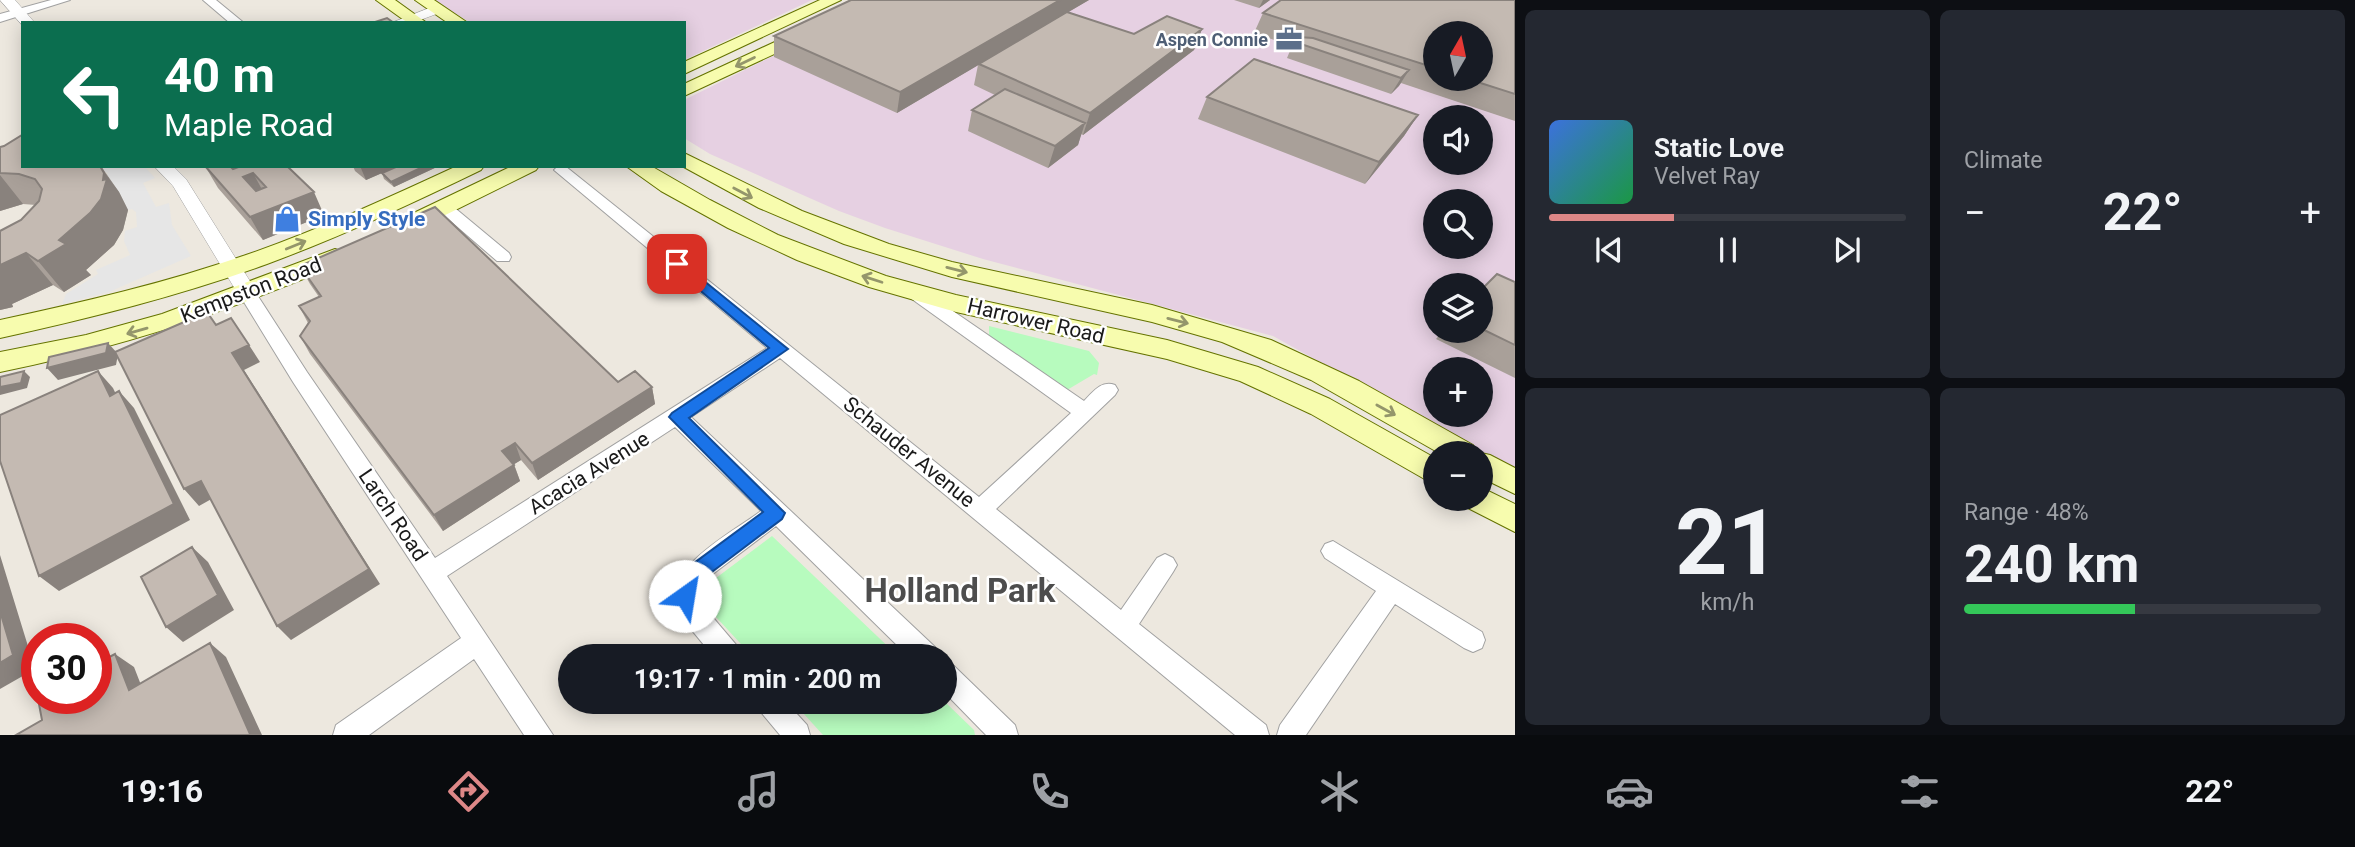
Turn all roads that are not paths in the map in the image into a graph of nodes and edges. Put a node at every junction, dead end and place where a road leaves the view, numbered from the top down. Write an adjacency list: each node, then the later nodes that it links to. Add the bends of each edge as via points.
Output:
1 (7, 0): 8 (street)
2 (64, 0): 8 (street)
3 (209, 0): 9 (street)
4 (384, 0): 10 (main road)
5 (833, 0): 13 (main road)
6 (430, 4): 10 (street); 11 (main road)
7 (0, 18): 8 (street)
8 (24, 18)
9 (235, 21)
10 (410, 21)
11 (457, 21)
12 (817, 27): 14 (main road, one-way to 14)
13 (686, 68)
14 (686, 90)
15 (686, 160): 36 (main road, Harrower Road, one-way to 36, via 772,208 848,239 1201,327 1256,345)
16 (165, 168): 27 (street, via 180,184)
17 (469, 168): 27 (main road, Kempston Road, one-way to 17)
18 (525, 168): 23 (main road)
19 (623, 168): 22 (main road, via 646,183)
20 (639, 168): 22 (main road, Harrower Road)
21 (562, 170): 31 (street, Schauder Avenue)
22 (669, 187): 28 (main road, Harrower Road, one-way to 22, via 783,246)
23 (444, 207): 24 (main road); 26 (street)
24 (383, 236)
25 (360, 246): 29 (main road, Kempston Road)
26 (503, 257)
27 (232, 268): 29 (street); 30 (main road, Kempston Road)
28 (915, 293): 34 (street); 37 (main road, Harrower Road, via 1250,374 1326,410)
29 (248, 294): 32 (main road, Kempston Road, one-way to 32, via 110,339); 46 (street, Larch Road)
30 (0, 329)
31 (780, 349): 35 (street, Acacia Avenue); 41 (street, Schauder Avenue)
32 (0, 362)
33 (1108, 390): 34 (street)
34 (1085, 412): 41 (street)
35 (678, 417): 42 (street); 46 (street, Acacia Avenue)
36 (1441, 441)
37 (1423, 466)
38 (1493, 470): 39 (main road)
39 (1515, 482)
40 (1493, 507): 43 (main road)
41 (980, 510): 48 (street, Schauder Avenue)
42 (776, 513): 51 (street, via 693,575 687,586 686,604); 52 (street)
43 (1515, 519)
44 (1333, 551): 47 (street)
45 (1165, 565): 48 (street)
46 (431, 573): 50 (street, Larch Road)
47 (1391, 589): 49 (street); 60 (street)
48 (1123, 626): 59 (street, Schauder Avenue)
49 (1473, 640)
50 (477, 642): 55 (street); 56 (street, Larch Road)
51 (719, 644)
52 (913, 644)
53 (957, 687): 58 (street)
54 (779, 714): 57 (street)
55 (346, 735)
56 (540, 735)
57 (797, 735)
58 (1005, 735)
59 (1256, 735)
60 (1290, 735)

